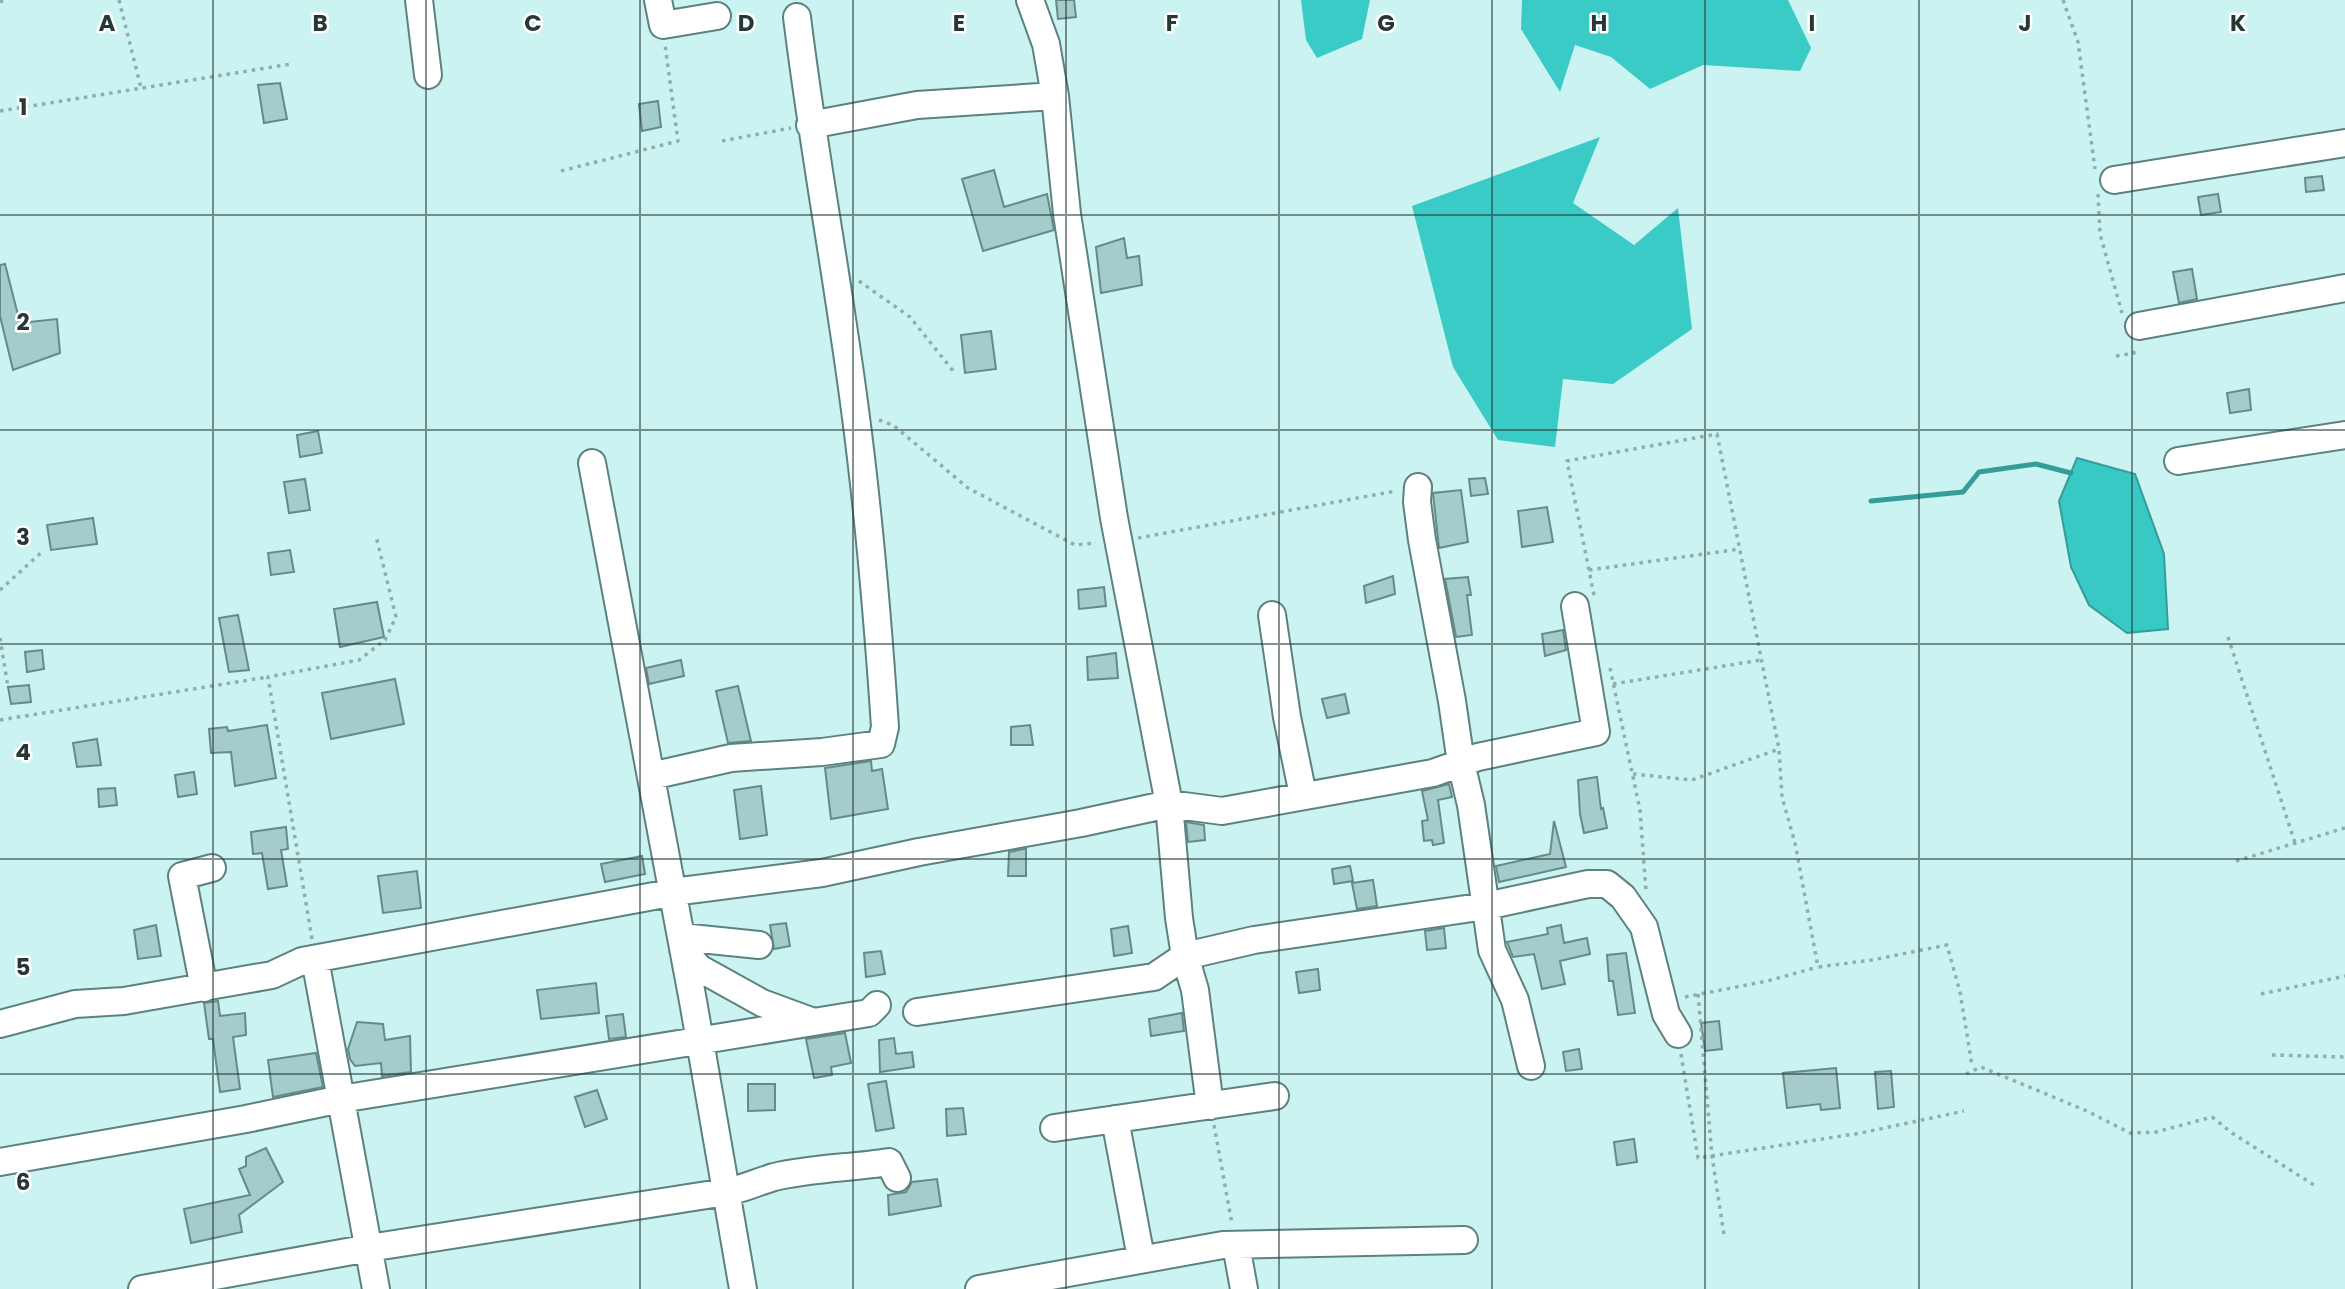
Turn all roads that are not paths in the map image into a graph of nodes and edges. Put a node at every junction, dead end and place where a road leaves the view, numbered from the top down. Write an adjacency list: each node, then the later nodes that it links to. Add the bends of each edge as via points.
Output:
1 (419, 0): 6 (street)
2 (1030, 0): 7 (street, via 1046,44)
3 (661, 13): 4 (street)
4 (717, 16)
5 (797, 17): 8 (street)
6 (428, 75)
7 (1055, 96): 8 (street, via 917,106); 22 (street, via 1067,214 1114,518)
8 (810, 125): 20 (street, via 855,411 876,606 885,727 881,744 731,758)
9 (2345, 143): 10 (street)
10 (2115, 180)
11 (2345, 288): 12 (street)
12 (2139, 326)
13 (2345, 435): 14 (street)
14 (2178, 461)
15 (592, 463): 20 (street)
16 (1418, 487): 19 (street, via 1422,540)
17 (1585, 601): 19 (street, via 1596,732)
18 (1272, 615): 21 (street)
19 (1461, 763): 21 (street, via 1433,773); 25 (street)
20 (651, 776): 24 (street)
21 (1303, 796): 22 (street, via 1222,811)
22 (1169, 804): 24 (street, via 822,873); 28 (street)
23 (212, 868): 30 (street, via 182,876)
24 (673, 894): 26 (street); 29 (street)
25 (1486, 906): 28 (street, via 1254,940); 35 (street, via 1607,884 1623,897 1644,927 1666,1014); 37 (street, via 1492,950 1515,1000)
26 (682, 943): 27 (street); 33 (street, via 699,968 762,1003); 36 (street)
27 (759, 945)
28 (1185, 956): 32 (street, via 1154,977); 40 (street, via 1195,990)
29 (315, 959): 30 (street, via 272,975); 39 (street)
30 (204, 988): 34 (street, via 75,1004)
31 (877, 1005): 33 (street, via 869,1013)
32 (917, 1012)
33 (811, 1021): 36 (street)
34 (0, 1024)
35 (1678, 1034)
36 (700, 1042): 39 (street); 45 (street)
37 (1531, 1066)
38 (1275, 1097): 40 (street)
39 (341, 1099): 43 (street); 48 (street)
40 (1210, 1105): 41 (street)
41 (1115, 1119): 42 (street); 49 (street)
42 (1054, 1128)
43 (0, 1162)
44 (897, 1178): 45 (street, via 889,1162 805,1171)
45 (726, 1192): 48 (street); 53 (street)
46 (1464, 1240): 47 (street)
47 (1236, 1245): 49 (street); 55 (street)
48 (369, 1248): 50 (street); 52 (street)
49 (1141, 1258): 54 (street)
50 (176, 1286): 51 (street)
51 (142, 1289)
52 (376, 1289)
53 (743, 1289)
54 (979, 1289)
55 (1244, 1289)

